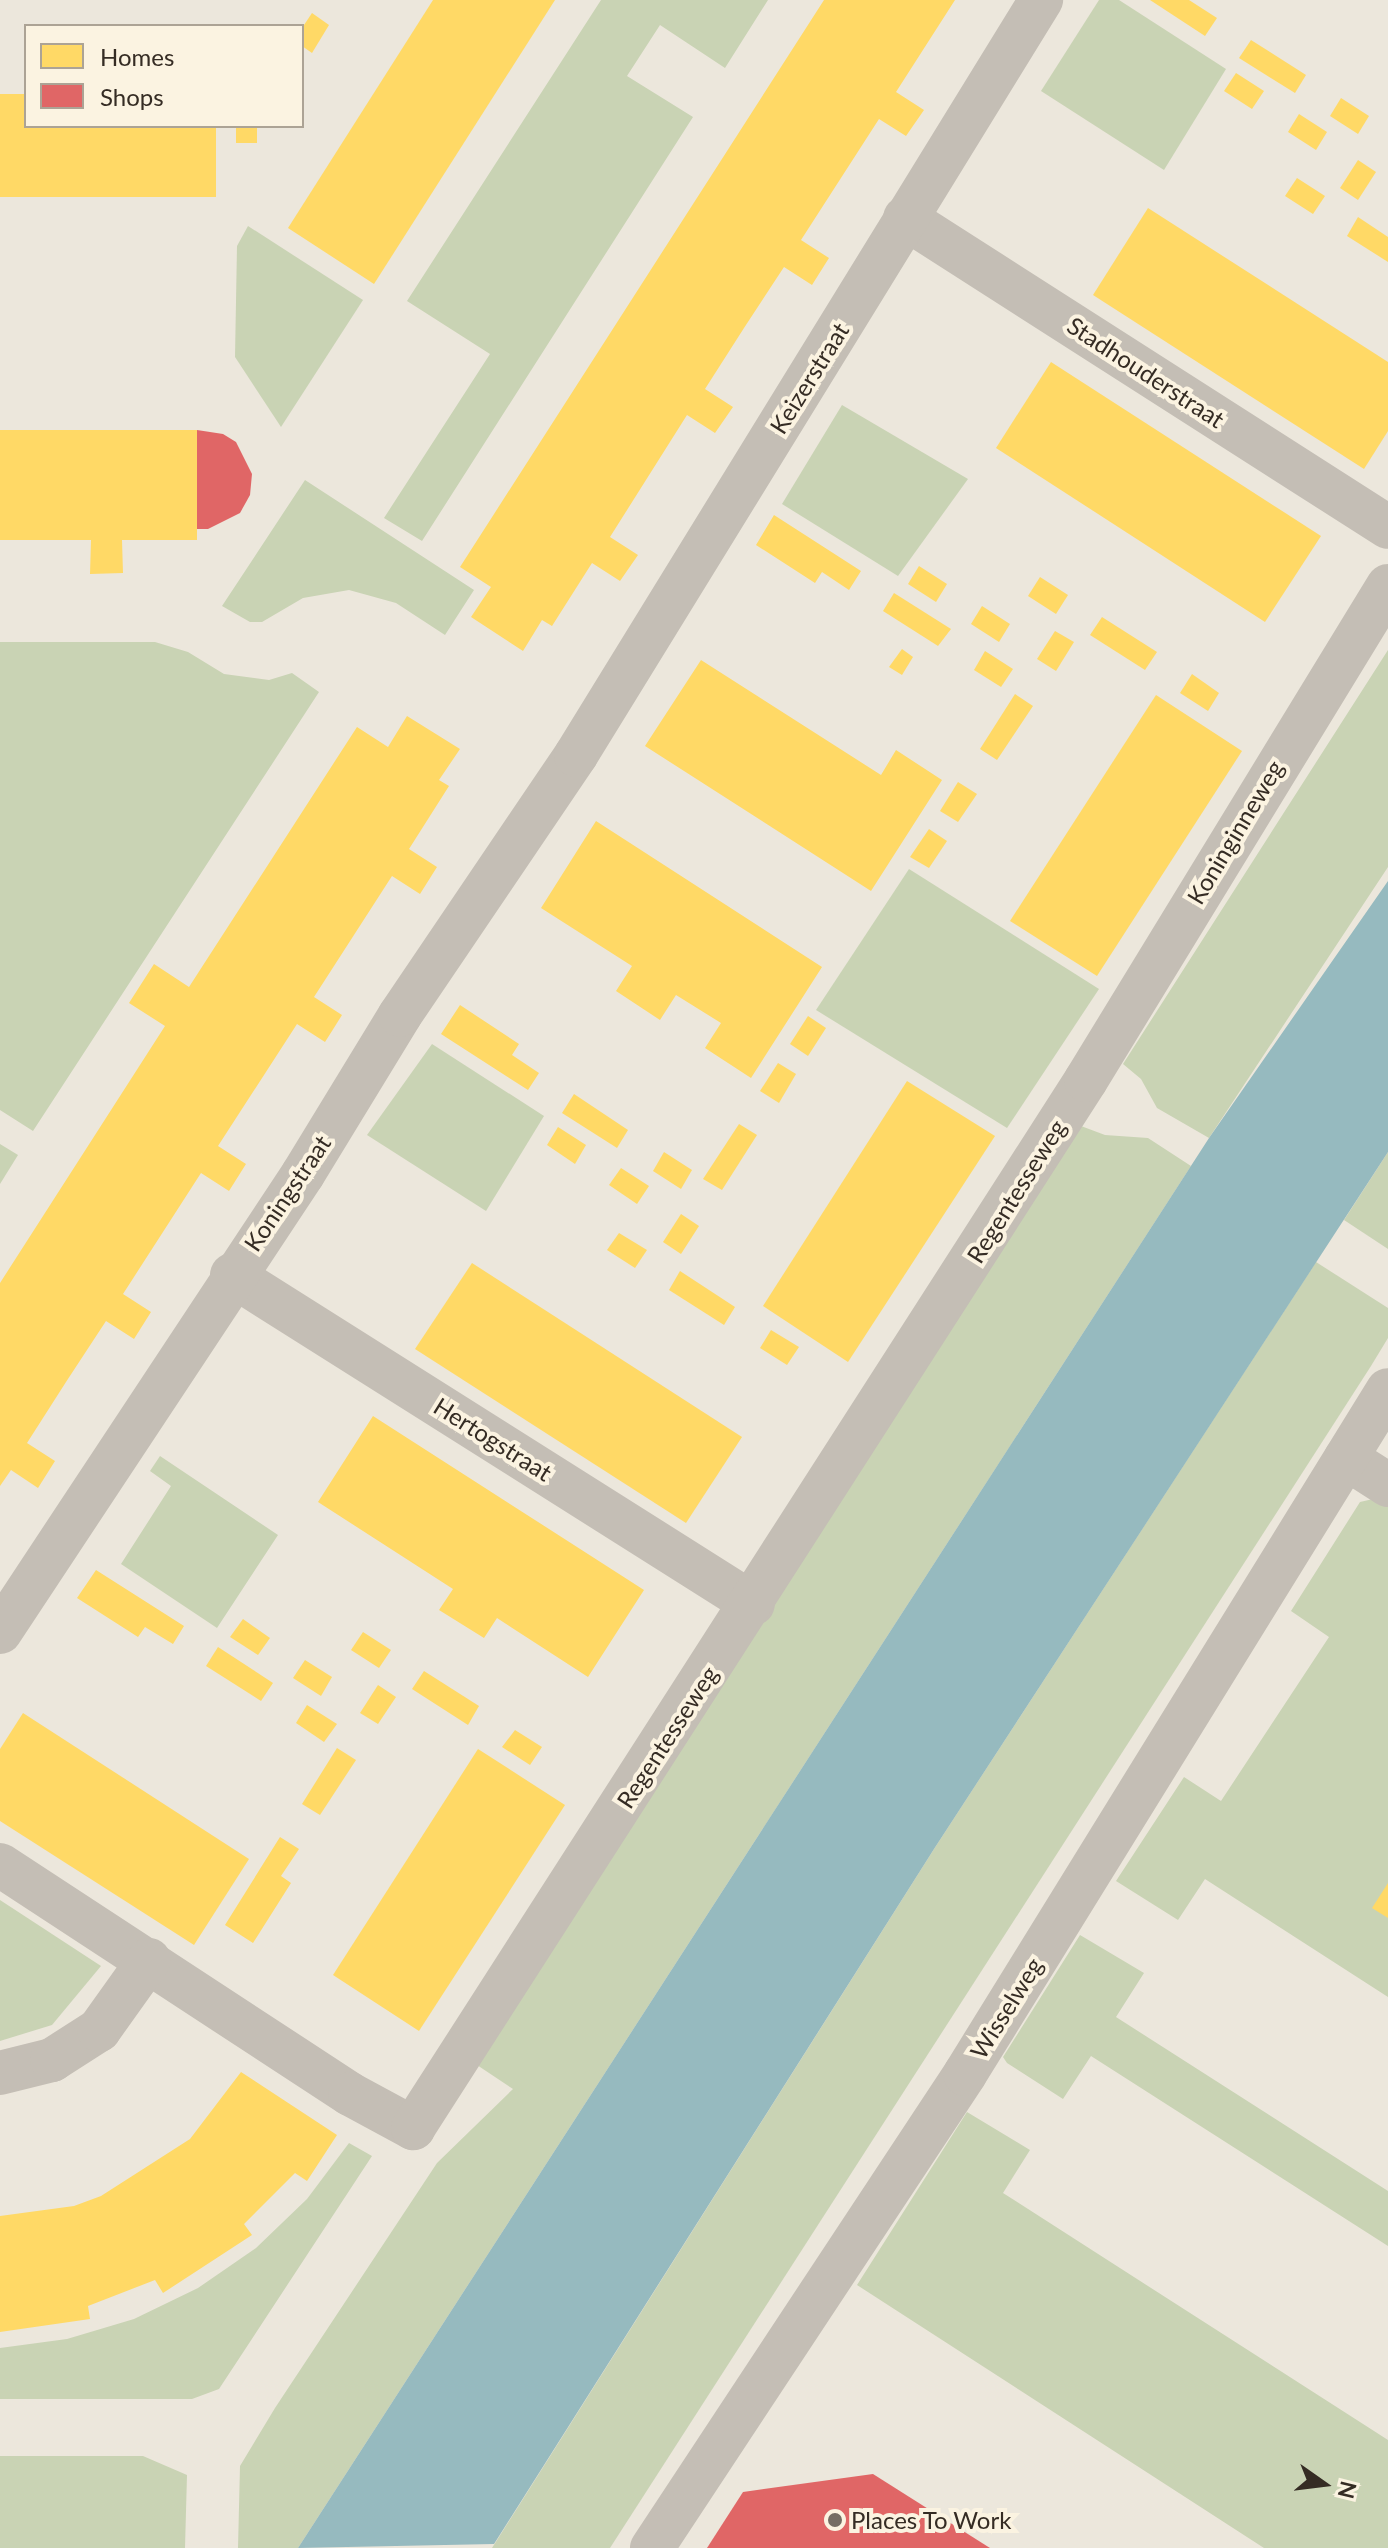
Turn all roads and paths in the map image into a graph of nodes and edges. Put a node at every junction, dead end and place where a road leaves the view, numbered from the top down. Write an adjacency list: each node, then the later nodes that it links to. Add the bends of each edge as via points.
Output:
1 (1041, 0): 2 (street, Keizerstraat)
2 (905, 218): 3 (street, Stadhouderstraat); 5 (street, Keizerstraat)
3 (1388, 527)
4 (1388, 586): 6 (street, Koninginneweg)
5 (576, 755): 7 (street, Koningstraat)
6 (1086, 1080): 11 (street, Regentesseweg)
7 (232, 1275): 11 (street, Hertogstraat); 12 (street, Koningstraat)
8 (1388, 1390): 9 (street, Wisselweg)
9 (1346, 1458): 10 (street); 16 (street, Wisselweg, via 965,2074)
10 (1388, 1485)
11 (753, 1604): 14 (street, Regentesseweg, via 413,2128 350,2094)
12 (0, 1632)
13 (0, 1865): 14 (street, Regentesseweg)
14 (149, 1960): 15 (street, via 99,2030 52,2060)
15 (0, 2073)
16 (652, 2548)

